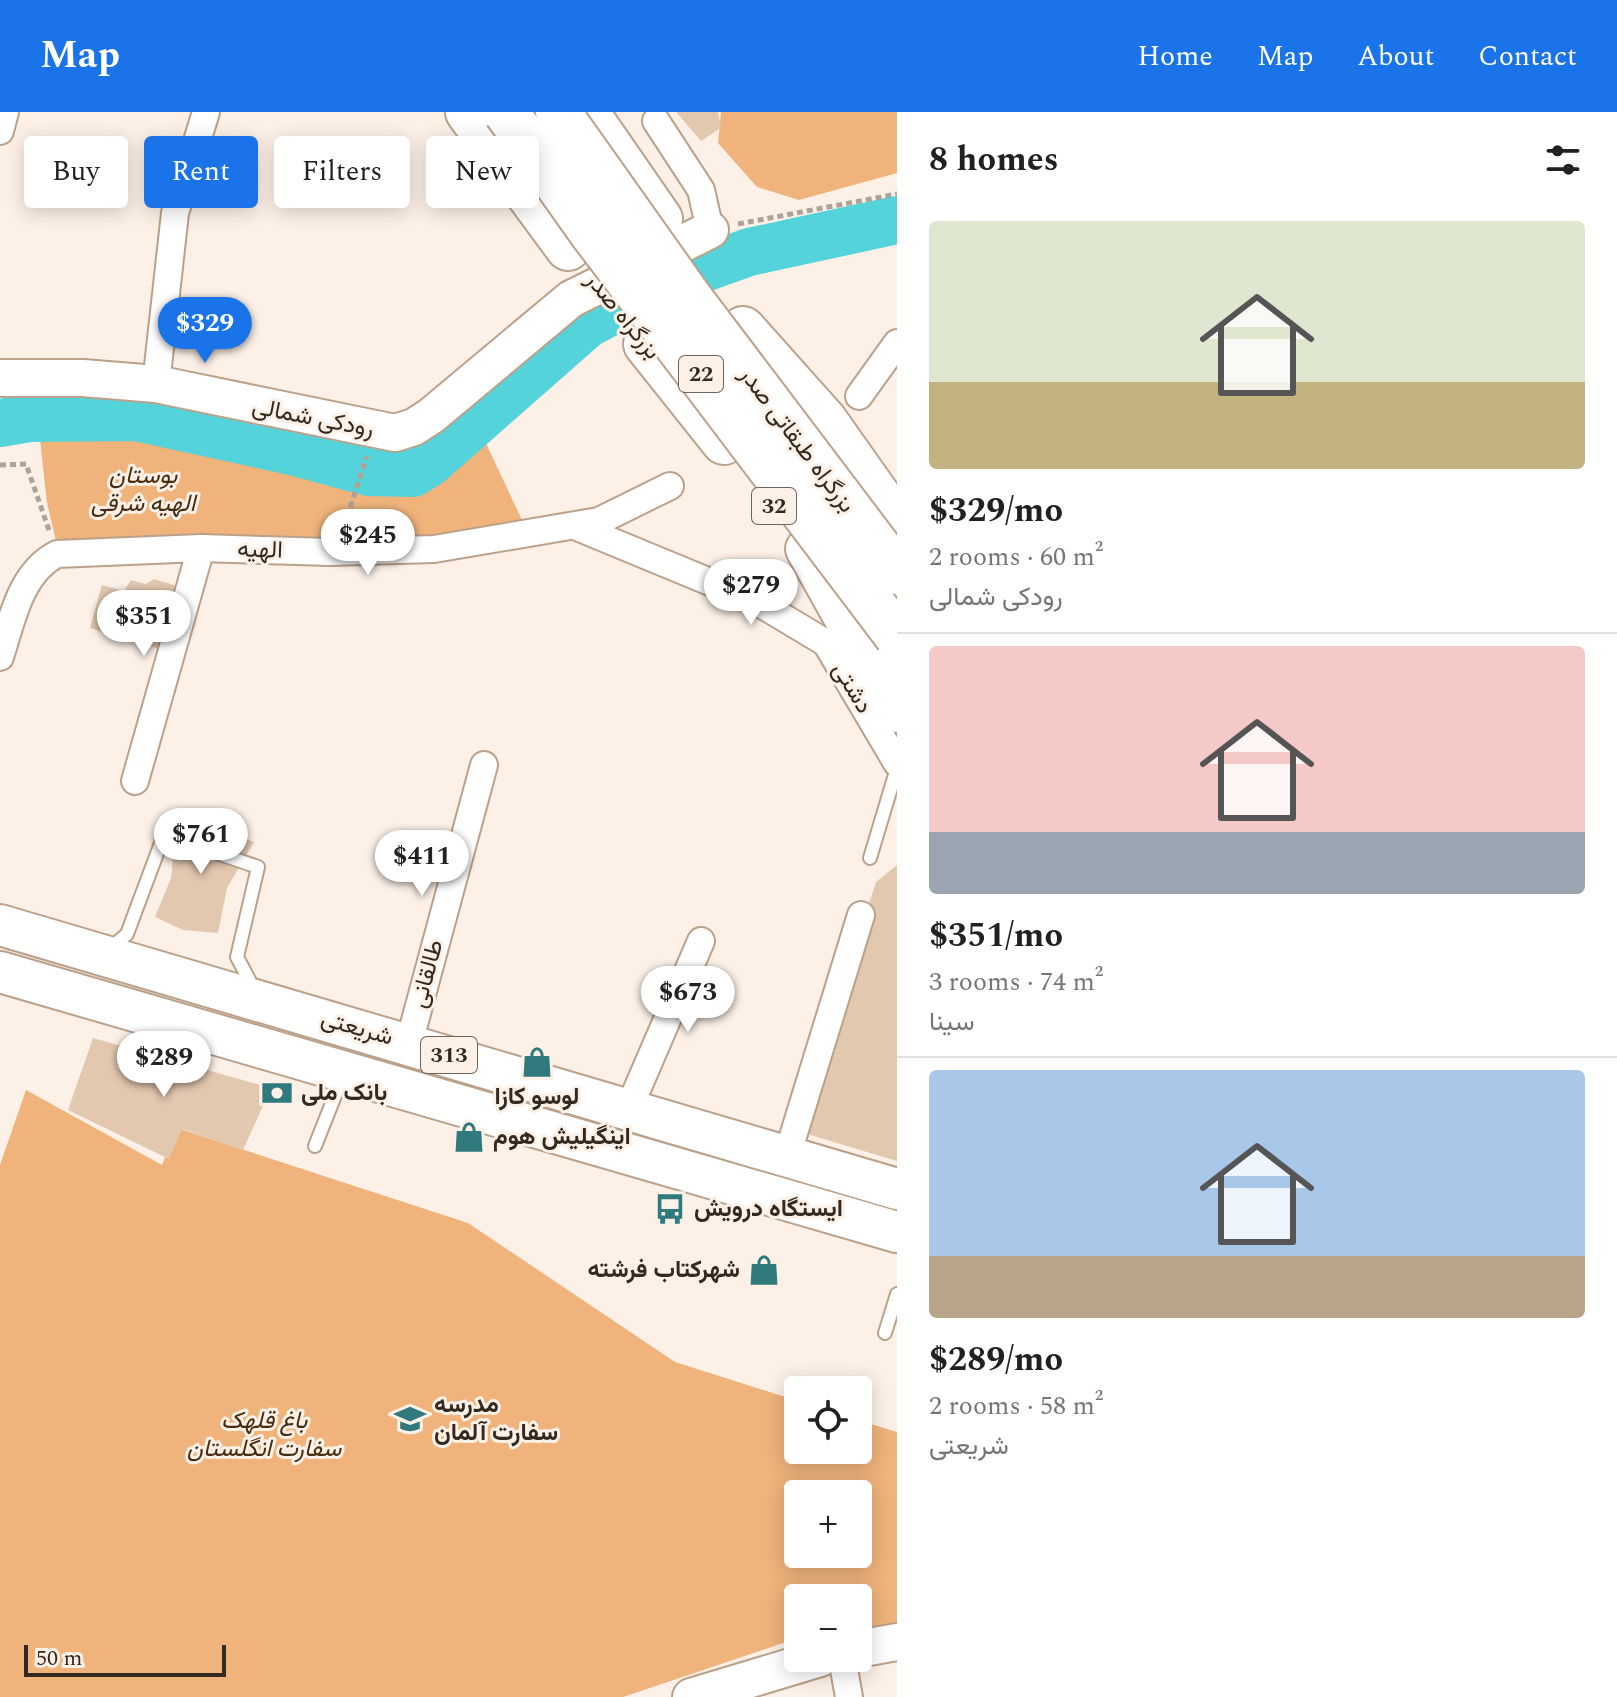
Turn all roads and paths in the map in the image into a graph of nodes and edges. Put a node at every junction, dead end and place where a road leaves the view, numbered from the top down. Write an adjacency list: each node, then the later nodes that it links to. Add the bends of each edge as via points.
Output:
1 (5, 112): 8 (street)
2 (206, 112): 13 (street, via 175,213)
3 (468, 112): 23 (highway, بزرگراه صدر / 32, via 568,248)
4 (506, 112): 26 (highway, بزرگراه طبقاتی صدر / 22, bridge)
5 (558, 112): 25 (highway, بزرگراه طبقاتی صدر / 22, bridge, via 689,297)
6 (586, 112): 18 (highway, via 743,329 825,421)
7 (656, 121): 10 (street, via 701,190)
8 (0, 131)
9 (897, 194): 10 (path)
10 (710, 230): 13 (street, رودکی شمالی, via 571,299 431,416 395,433)
11 (897, 343): 14 (street)
12 (0, 378): 13 (street, رودکی شمالی)
13 (156, 384)
14 (859, 396)
15 (367, 455): 21 (path)
16 (0, 465): 24 (path, via 26,464)
17 (670, 486): 20 (street, الهیه)
18 (884, 501): 19 (highway)
19 (897, 523)
20 (577, 527): 22 (street, الهیه, via 405,552); 31 (street, دشتی, via 756,601 826,643)
21 (343, 531)
22 (201, 548): 24 (street, الهیه); 32 (street)
23 (806, 549): 28 (highway, بزرگراه صدر / 32); 29 (main road)
24 (57, 554): 27 (street, via 30,575)
25 (897, 572)
26 (897, 636)
27 (0, 657)
28 (897, 672)
29 (897, 712)
30 (484, 765): 40 (street, طالقانی)
31 (897, 766): 33 (lane)
32 (135, 781)
33 (870, 858)
34 (861, 915): 44 (street)
35 (0, 925): 37 (main road, شریعتی / 313)
36 (701, 941): 42 (street)
37 (104, 955): 39 (main road, شریعتی / 313); 39 (lane, via 127,934 164,835 258,867 237,957)
38 (0, 972): 41 (main road, شریعتی / 313)
39 (260, 1001): 40 (main road, شریعتی / 313)
40 (409, 1043): 42 (main road, شریعتی / 313)
41 (344, 1071): 43 (lane); 46 (main road, شریعتی / 313)
42 (629, 1108): 44 (main road, شریعتی / 313)
43 (315, 1146)
44 (787, 1156): 45 (main road, شریعتی / 313)
45 (891, 1186)
46 (897, 1232)
47 (897, 1294): 48 (lane)
48 (885, 1333)
49 (897, 1642): 50 (street)
50 (872, 1646)
51 (784, 1669): 53 (street)
52 (845, 1672): 54 (street)
53 (691, 1697)
54 (849, 1697)

